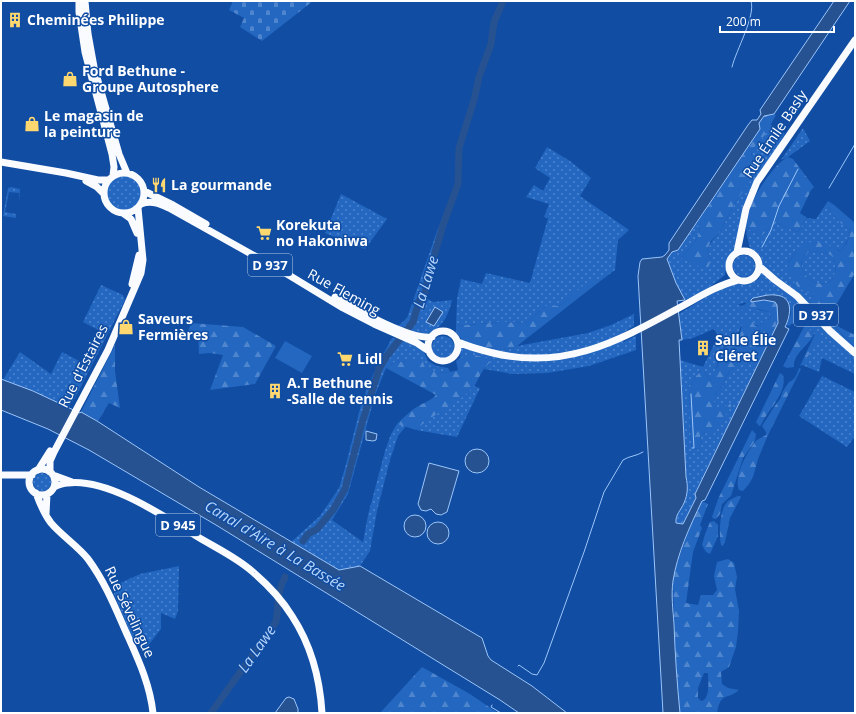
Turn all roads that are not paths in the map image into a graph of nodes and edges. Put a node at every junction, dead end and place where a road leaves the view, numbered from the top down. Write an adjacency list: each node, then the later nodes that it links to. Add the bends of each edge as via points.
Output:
1 (79, 1): 7 (main road, via 85,52 112,154 114,167)
2 (86, 1): 6 (main road, via 93,63 119,154)
3 (855, 40): 12 (main road, Rue Émile Basly, via 749,199)
4 (1, 162): 7 (main road, via 98,180)
5 (1, 166): 9 (main road, via 80,180 91,183)
6 (127, 173): 7 (main road); 8 (main road, via 139,180)
7 (111, 178): 9 (main road)
8 (144, 191): 10 (main road); 21 (main road, Rue Fleming / D 937, via 173,204 218,232)
9 (103, 193): 11 (main road, via 110,208)
10 (140, 206): 11 (main road); 21 (main road, Rue Fleming / D 937, via 155,202 169,208 343,308 374,324); 29 (main road, Rue d'Estaires, via 143,260 141,273 108,350)
11 (124, 214): 29 (main road, via 132,219 136,227 139,258 128,296)
12 (742, 228): 13 (main road); 14 (main road, Rue Émile Basly)
13 (748, 251): 14 (main road); 15 (main road, via 758,258)
14 (737, 252): 16 (main road, via 731,258)
15 (759, 266): 17 (main road); 19 (main road, D 937)
16 (729, 270): 18 (main road); 20 (main road)
17 (755, 276): 18 (main road, via 748,280); 19 (main road, D 937)
18 (738, 280): 20 (main road)
19 (775, 280): 27 (main road, D 937, via 797,296)
20 (717, 287): 26 (main road, via 622,338 590,350 548,358 514,357)
21 (398, 332): 22 (main road, Rue Fleming / D 937)
22 (408, 335): 23 (main road, Rue Fleming / D 937); 25 (main road, Rue Fleming / D 937)
23 (432, 337): 24 (main road, via 437,332 446,331); 25 (main road, via 428,344)
24 (458, 342): 26 (main road); 28 (main road)
25 (429, 351): 28 (main road, via 435,359 441,361 449,360)
26 (486, 351): 28 (main road)
27 (855, 353)
28 (456, 354)
29 (74, 410): 30 (main road)
30 (58, 440): 31 (main road); 32 (main road, via 50,461)
31 (38, 470): 32 (main road, via 44,469); 34 (main road)
32 (51, 473): 35 (main road, D 945); 37 (main road, via 55,481)
33 (5, 475): 34 (main road); 36 (main road)
34 (32, 475): 36 (main road)
35 (74, 483): 37 (main road, D 945); 42 (main road, D 945, via 118,492 253,572 283,603 305,639 313,660)
36 (30, 485): 38 (main road)
37 (54, 487): 39 (main road)
38 (36, 493): 39 (main road); 40 (main road, Rue Sévelingue)
39 (47, 494): 40 (main road)
40 (46, 516): 41 (main road, Rue Sévelingue, via 98,572 147,682)
41 (153, 713)
42 (322, 713)

